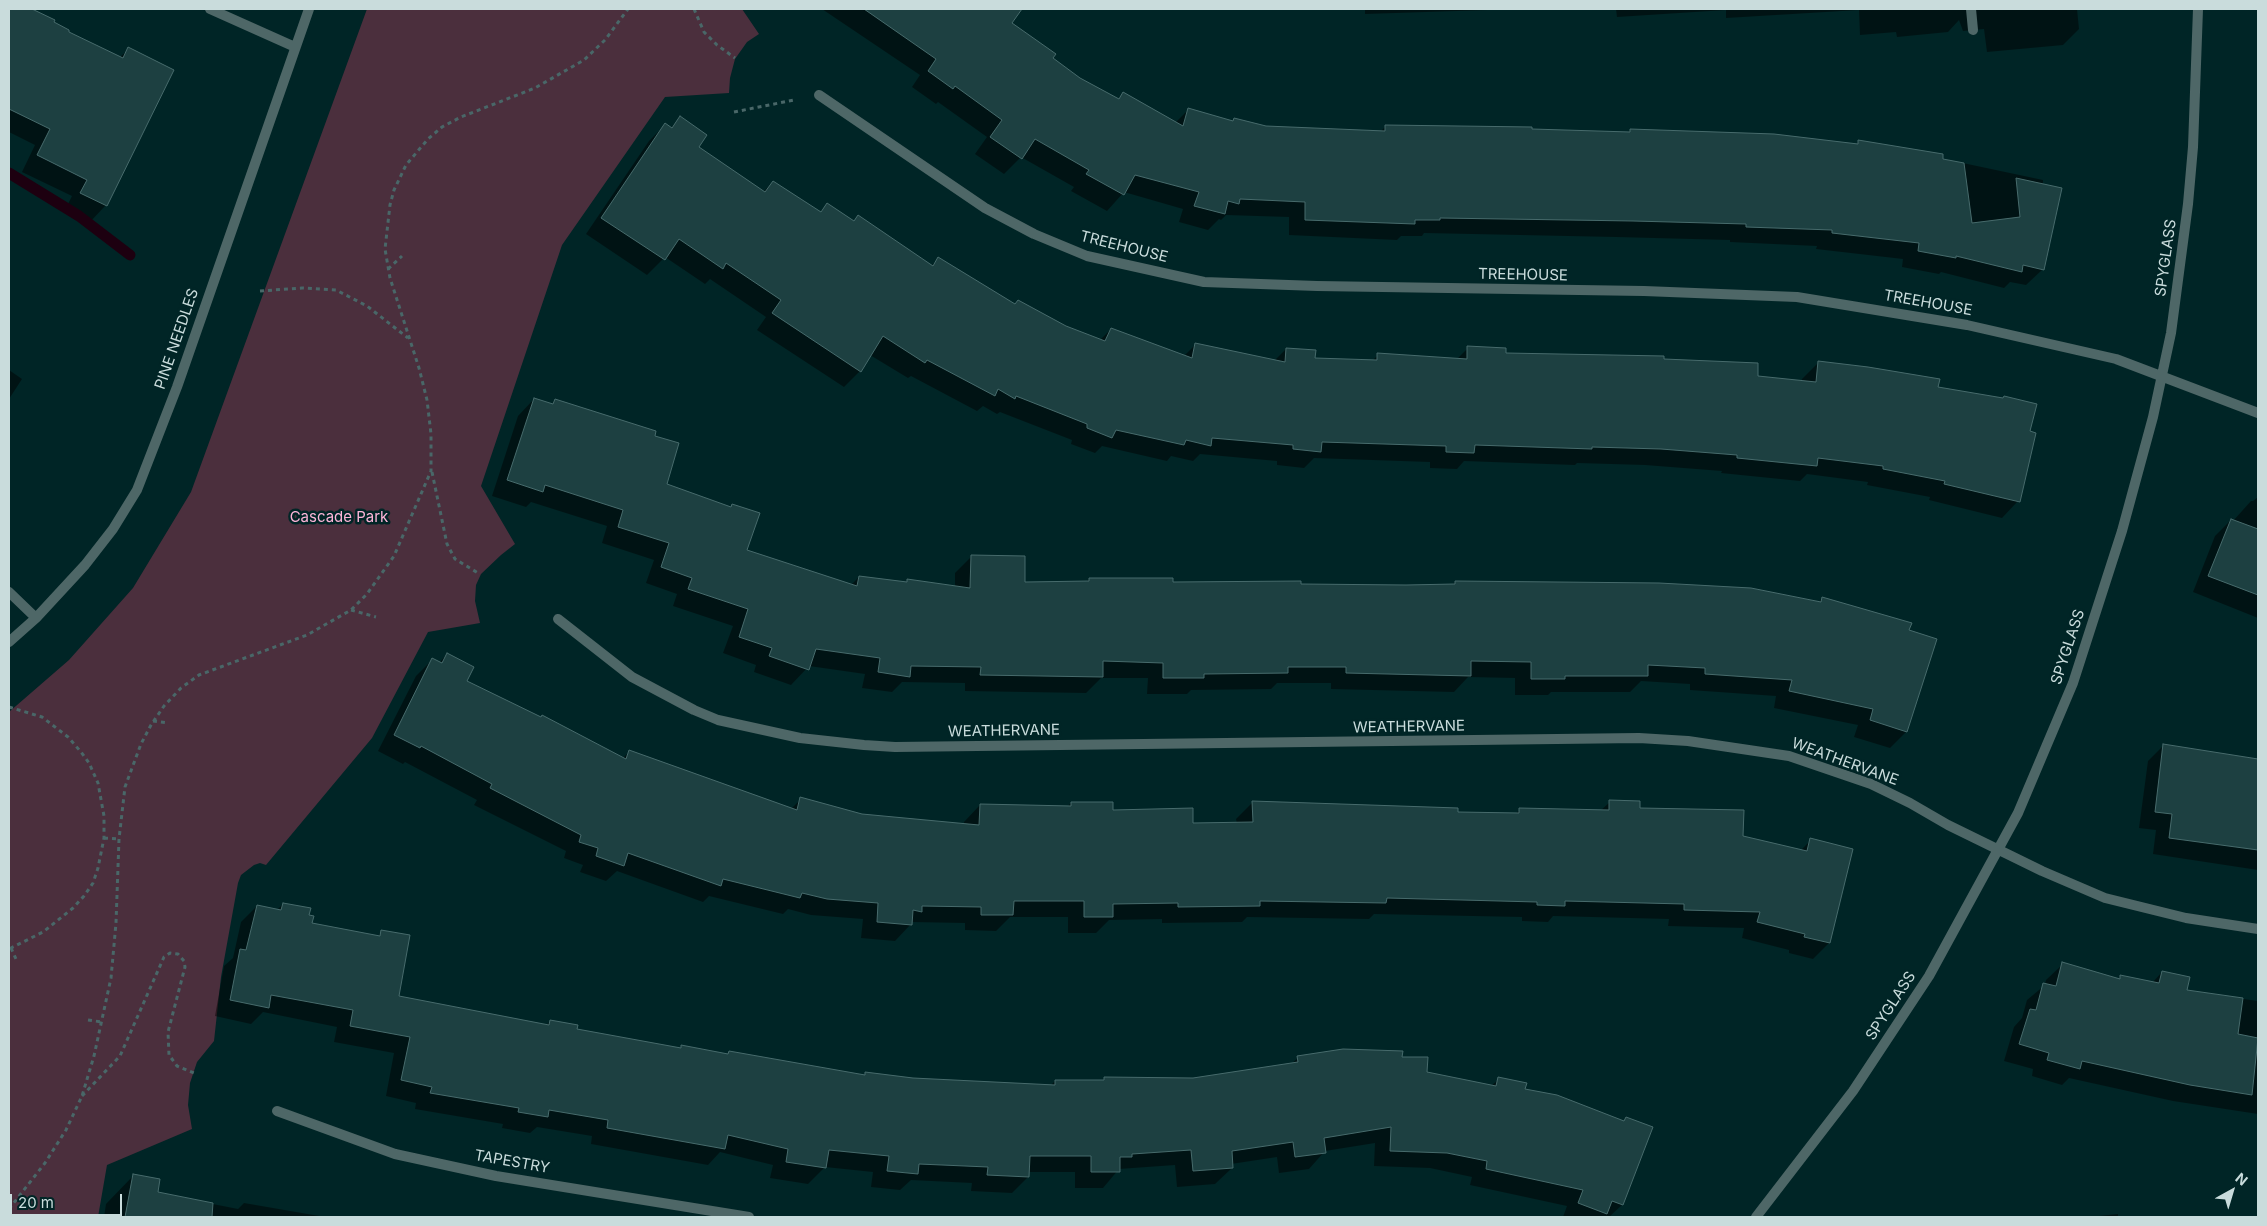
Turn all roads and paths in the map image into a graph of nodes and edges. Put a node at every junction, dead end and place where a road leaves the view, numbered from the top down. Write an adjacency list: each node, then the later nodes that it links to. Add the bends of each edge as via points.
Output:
1 (210, 9): 8 (street)
2 (309, 9): 8 (street, PINE NEEDLES)
3 (628, 9): 13 (path, via 605,40 584,60 535,88 461,117 428,139 406,166 394,190 385,238)
4 (694, 9): 9 (path, via 704,32)
5 (1971, 9): 7 (street)
6 (2198, 9): 16 (street, SPYGLASS, via 2194,138 2188,204)
7 (1973, 30)
8 (295, 47): 23 (street, PINE NEEDLES, via 177,387 137,490 85,565)
9 (735, 58)
10 (819, 95): 11 (path); 16 (street, TREEHOUSE, via 985,208 1034,234 1087,256 1204,282 1797,297 1967,324 2116,359)
11 (734, 112)
12 (402, 256): 13 (path)
13 (388, 270): 15 (path)
14 (260, 291): 15 (path, via 336,290 366,306)
15 (408, 339): 18 (path, via 427,400)
16 (2162, 375): 17 (street, TREEHOUSE); 31 (street, SPYGLASS, via 2122,531 2073,683 2022,804)
17 (2258, 413)
18 (432, 471): 19 (path, via 447,544 455,560); 21 (path, via 394,556 367,594)
19 (478, 573)
20 (9, 592): 23 (street)
21 (351, 610): 22 (path); 27 (path, via 307,635 200,675 181,688)
22 (376, 617)
23 (36, 618): 25 (street, PINE NEEDLES)
24 (558, 619): 31 (street, WEATHERVANE, via 632,677 694,710 718,720 800,738 895,748 1639,738 1688,741 1789,756 1871,784)
25 (9, 642)
26 (9, 707): 29 (path, via 42,717 81,752 98,783)
27 (154, 721): 28 (path); 30 (path, via 141,744 125,787)
28 (168, 723)
29 (104, 838): 30 (path); 33 (path, via 93,883 84,896 49,927)
30 (119, 840): 36 (path, via 111,978)
31 (1999, 849): 32 (street, WEATHERVANE, via 2077,887 2129,905); 42 (street, SPYGLASS, via 1904,1015 1832,1120)
32 (2258, 929)
33 (10, 948): 34 (path)
34 (16, 959)
35 (88, 1020): 36 (path)
36 (102, 1022): 38 (path)
37 (194, 1072): 38 (path, via 177,1066 169,1055 168,1032 184,966 178,954 170,953 164,957 120,1056)
38 (82, 1096): 40 (path, via 46,1163)
39 (277, 1111): 41 (street, TAPESTRY, via 395,1154 496,1176)
40 (9, 1209)
41 (749, 1217)
42 (1756, 1217)

